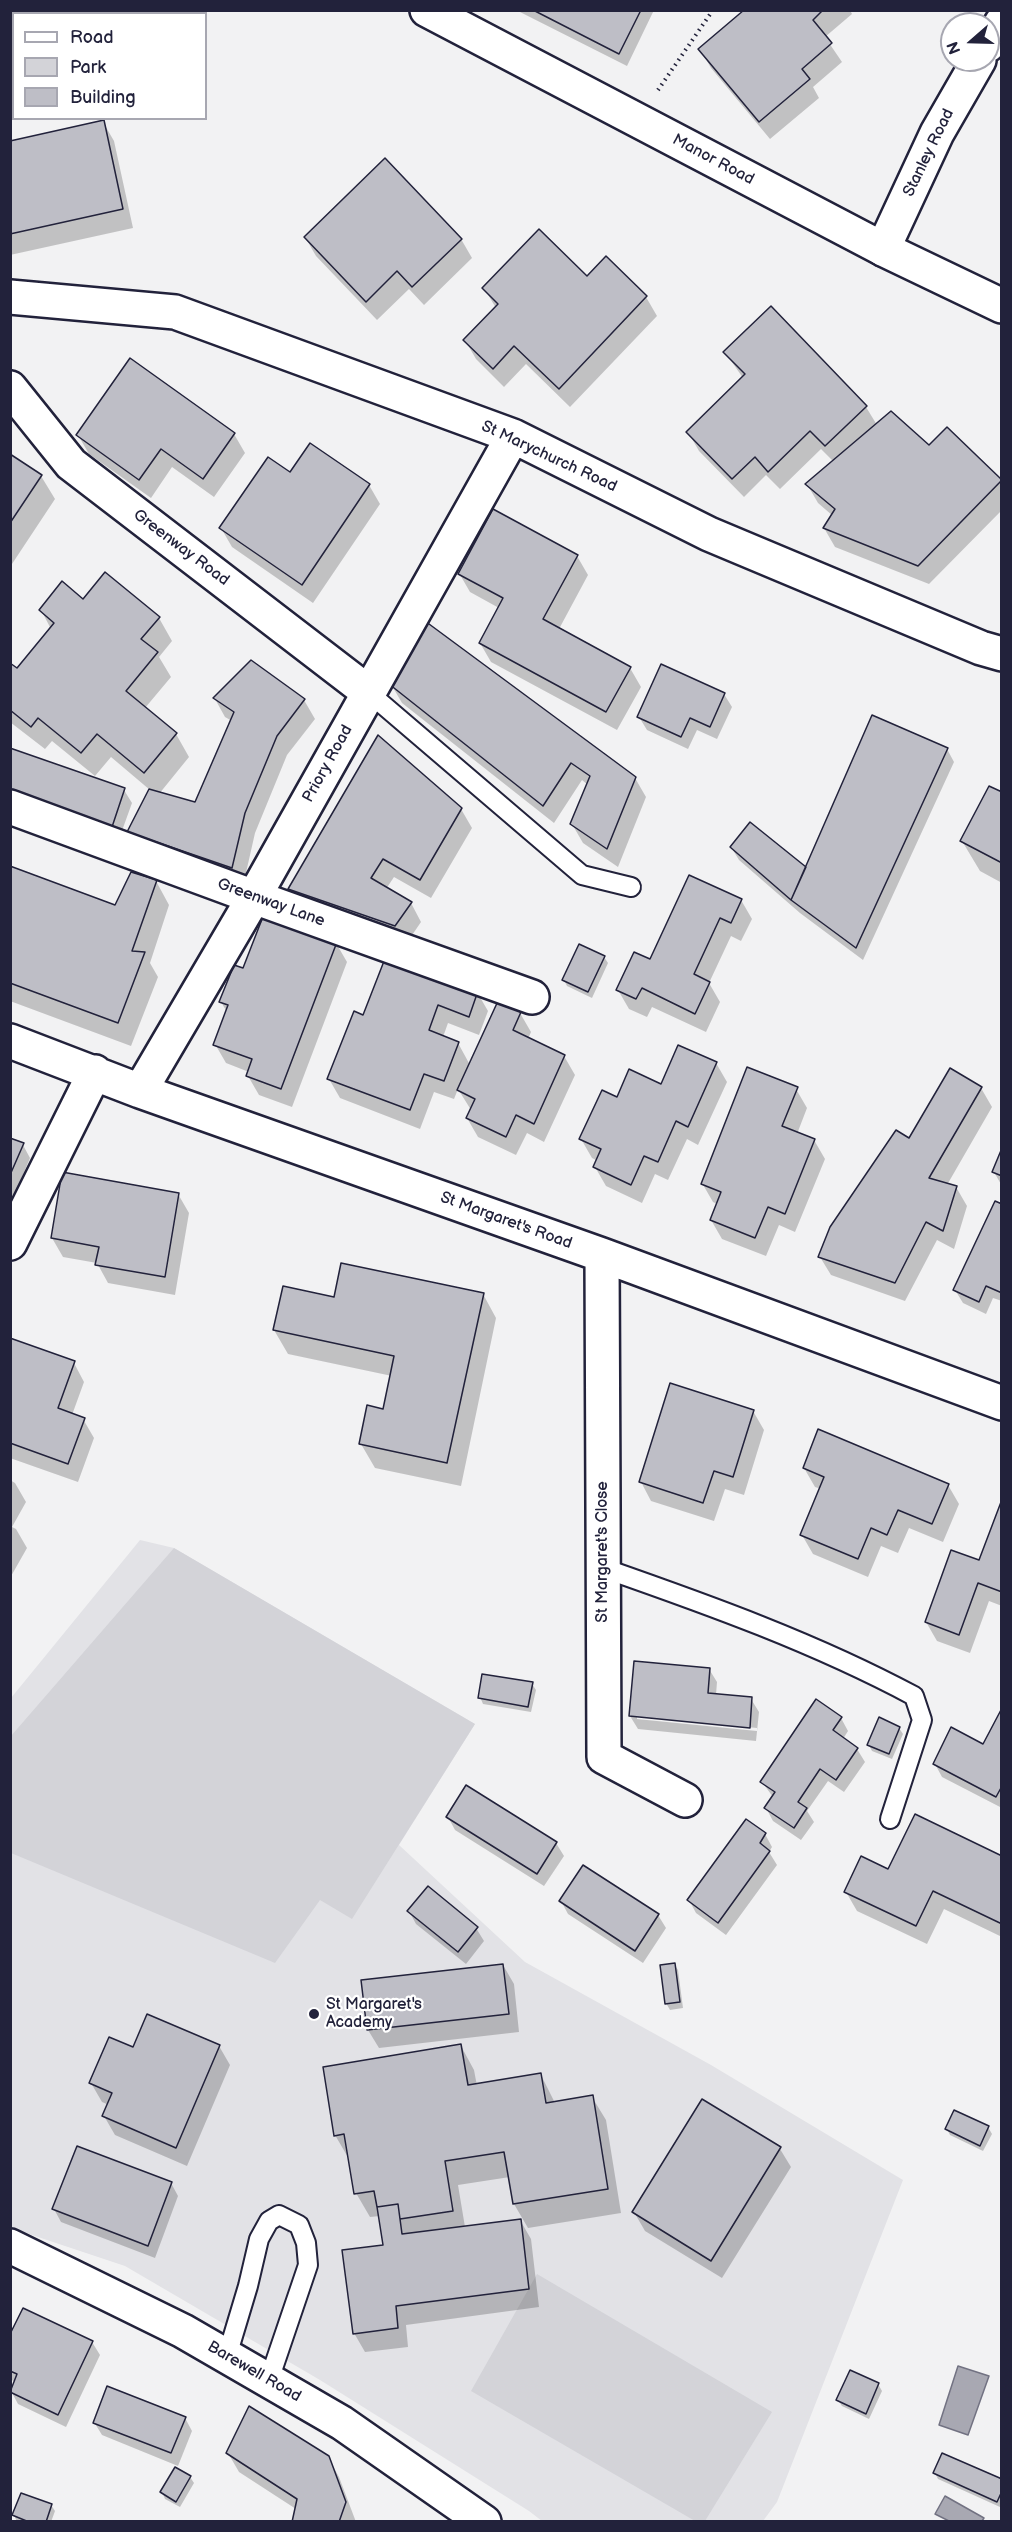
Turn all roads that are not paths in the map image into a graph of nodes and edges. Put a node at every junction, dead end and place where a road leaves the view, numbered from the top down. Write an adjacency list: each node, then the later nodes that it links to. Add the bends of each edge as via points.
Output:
1 (427, 10): 3 (street, Manor Road)
2 (972, 72): 3 (street, Stanley Road, via 937,133)
3 (883, 249): 5 (street, Manor Road)
4 (10, 297): 7 (street, St Marychurch Road, via 175,312)
5 (1002, 306)
6 (10, 388): 9 (street, Greenway Road, via 71,464)
7 (513, 436): 8 (street, St Marychurch Road, via 709,534); 9 (street, Priory Road)
8 (1002, 654)
9 (368, 692): 11 (lane, via 582,875); 12 (street, Priory Road)
10 (10, 807): 12 (street, Greenway Lane)
11 (631, 887)
12 (254, 897): 13 (street, Greenway Lane); 16 (street, Priory Road)
13 (532, 997)
14 (10, 1041): 15 (street, St Margaret's Road)
15 (95, 1072): 16 (street, St Margaret's Road); 17 (street)
16 (140, 1091): 18 (street, St Margaret's Road)
17 (10, 1243)
18 (602, 1255): 19 (street, St Margaret's Road); 20 (street, St Margaret's Close)
19 (1002, 1402)
20 (603, 1568): 21 (street, St Margaret's Close, via 603,1757); 22 (lane, via 735,1614 864,1669 914,1696 922,1720)
21 (685, 1800)
22 (890, 1819)
23 (10, 2246): 24 (street, Barewell Road)
24 (227, 2356): 25 (street, Barewell Road); 25 (lane, via 259,2239 270,2221 279,2215 298,2225 306,2243 308,2265)
25 (268, 2380): 26 (street, Barewell Road, via 342,2422)
26 (482, 2521)

